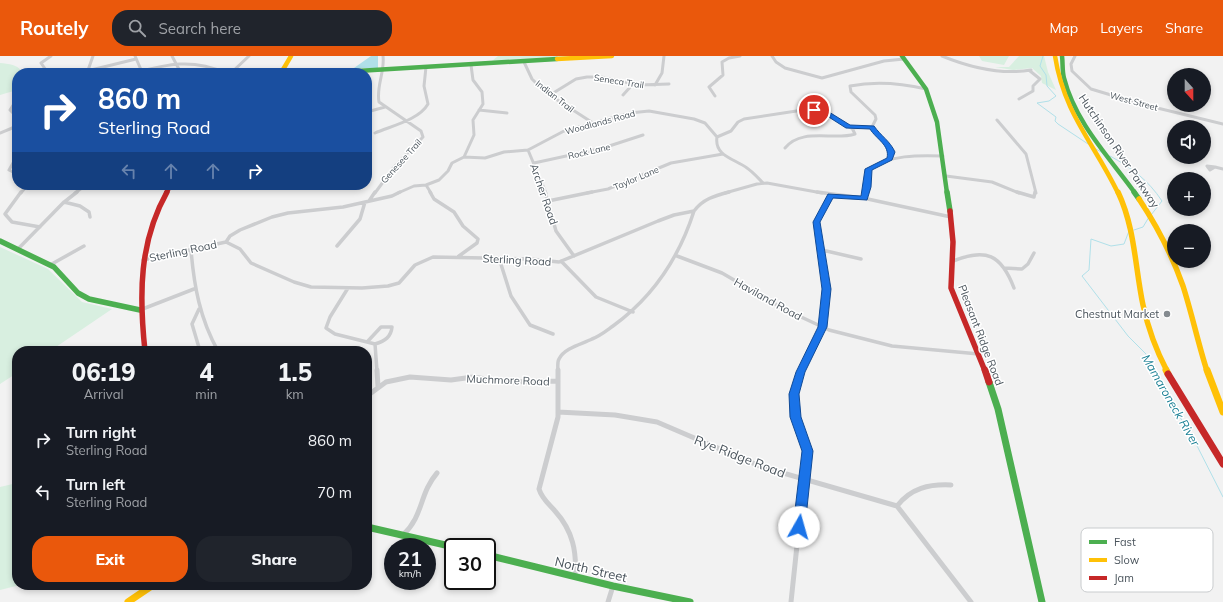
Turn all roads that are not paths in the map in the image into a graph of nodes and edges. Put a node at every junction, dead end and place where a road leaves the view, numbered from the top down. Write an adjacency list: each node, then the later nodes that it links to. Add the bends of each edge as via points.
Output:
1 (51, 56): 21 (street, via 41,63)
2 (93, 56): 22 (street)
3 (172, 56): 17 (street)
4 (249, 56): 27 (street)
5 (291, 56): 28 (main road)
6 (383, 56): 29 (street)
7 (612, 56): 18 (main road)
8 (664, 56): 33 (street, via 662,73)
9 (740, 56): 37 (street, via 722,62 723,75 709,87)
10 (772, 56): 16 (street, via 785,68 822,78)
11 (942, 56): 38 (street, via 995,69 1031,70 1040,79 1033,86 1031,93)
12 (1054, 56): 115 (main road, Hutchinson River Parkway, via 1058,84 1064,98 1118,191 1130,224 1142,307 1150,336)
13 (1062, 56): 114 (main road, Hutchinson River Parkway, via 1063,75 1070,95 1083,119 1147,210 1176,267 1186,296 1203,366)
14 (1075, 56): 46 (street, West Street, via 1071,64 1074,73 1087,87)
15 (136, 58): 23 (street); 24 (street)
16 (903, 58): 34 (main road, Pleasant Ridge Road)
17 (175, 59): 25 (street); 26 (street)
18 (524, 62): 19 (main road); 35 (street, Indian Trail, via 532,78)
19 (471, 65): 20 (main road); 40 (street, via 473,80 483,97 483,104)
20 (426, 67): 29 (main road); 43 (street, via 424,88 428,105)
21 (44, 68)
22 (88, 68)
23 (101, 68)
24 (141, 68)
25 (152, 68)
26 (179, 68)
27 (236, 68)
28 (284, 68)
29 (384, 70): 30 (main road); 39 (street, via 378,94 379,102)
30 (372, 71)
31 (633, 84): 33 (street, Seneca Trail); 35 (street, Seneca Trail, via 602,76 587,76 574,80 561,91); 36 (street)
32 (669, 84): 33 (street, Seneca Trail)
33 (656, 85)
34 (926, 89): 47 (street, via 894,83 861,83 850,86 851,92 875,115); 57 (main road, Pleasant Ridge Road, via 937,122)
35 (550, 95): 45 (street, Indian Trail)
36 (623, 95)
37 (715, 96)
38 (1019, 99)
39 (385, 107): 41 (street); 43 (street, Genesee Trail)
40 (479, 110): 42 (street); 58 (street, via 473,120 474,135)
41 (372, 111)
42 (507, 113)
43 (405, 120): 51 (street); 71 (street, Genesee Trail, via 421,131 423,137 394,167)
44 (998, 120): 63 (street, via 1026,154 1036,194 1031,197 992,182)
45 (593, 123): 53 (street, Woodlands Road, via 630,113 649,111 703,122); 55 (street, Woodlands Road, via 564,131)
46 (1223, 124)
47 (872, 127): 49 (street); 59 (street, via 890,148)
48 (12, 128): 50 (street)
49 (852, 128): 53 (street, via 821,111 803,110 744,119 731,131); 54 (street, via 855,134 815,136 794,141)
50 (0, 133)
51 (374, 133)
52 (643, 135): 60 (street, Rock Lane, via 603,148)
53 (717, 137): 56 (street, via 717,147)
54 (785, 148)
55 (528, 150): 58 (street, Woodlands Road, via 504,152 485,158); 60 (street, Archer Road)
56 (723, 154): 64 (street, via 747,167); 72 (street, Taylor Lane, via 672,163 608,189)
57 (943, 156): 59 (street); 63 (main road, Pleasant Ridge Road)
58 (464, 157): 65 (street, via 452,163 439,180)
59 (890, 159): 70 (street, via 868,169)
60 (534, 162): 72 (street, Archer Road)
61 (1215, 167): 62 (street)
62 (1223, 169)
63 (946, 176): 76 (main road, Pleasant Ridge Road)
64 (764, 183): 69 (street); 74 (street, via 709,198 700,202)
65 (426, 185): 71 (street, via 414,186 392,196); 86 (street, via 434,200 454,212 463,226 478,239 477,243)
66 (23, 190): 77 (street, via 5,214 12,222)
67 (80, 190): 73 (street)
68 (168, 190): 91 (main road, via 149,226)
69 (831, 195): 70 (street); 84 (street, via 817,222)
70 (864, 198): 76 (street)
71 (367, 201): 79 (street, via 272,216 240,230); 81 (street, via 360,218)
72 (548, 201): 87 (street, Archer Road, via 556,231)
73 (64, 202): 75 (street, via 86,208); 77 (street)
74 (694, 211): 87 (street, Sterling Road, via 674,215); 88 (street)
75 (90, 217)
76 (951, 217): 93 (main road, Pleasant Ridge Road)
77 (40, 227): 82 (street)
78 (0, 241): 82 (main road)
79 (226, 242): 83 (street, Sterling Road); 96 (street, Sterling Road, via 240,249 251,263 294,282 311,286)
80 (84, 246): 94 (street)
81 (338, 246)
82 (18, 249): 94 (main road)
83 (191, 250): 91 (street, Sterling Road); 98 (street)
84 (822, 250): 90 (street); 102 (street, via 826,289)
85 (1034, 253): 95 (street, via 1022,269)
86 (458, 256): 89 (street, Sterling Road); 96 (street, Sterling Road, via 424,260 394,285)
87 (574, 256): 92 (street, Sterling Road)
88 (678, 256): 101 (street, via 655,288); 102 (street, Haviland Road, via 722,272 784,309)
89 (499, 258): 92 (street, Sterling Road); 103 (street, via 511,296 530,325)
90 (861, 259)
91 (144, 260): 100 (main road)
92 (562, 261): 101 (street, via 596,297)
93 (953, 261): 95 (street, via 971,253 983,253 994,257); 109 (main road, Pleasant Ridge Road, via 953,293)
94 (50, 265): 100 (main road, via 83,296)
95 (1004, 268): 97 (street)
96 (348, 288): 104 (street, via 330,316 326,328 333,333)
97 (1014, 288)
98 (194, 289): 99 (street); 100 (street)
99 (199, 309): 107 (street, via 192,324); 108 (street)
100 (140, 310): 106 (main road)
101 (633, 312): 110 (street, via 595,338 562,355 558,360)
102 (823, 327): 109 (street, Haviland Road, via 892,346); 117 (street, via 800,372 794,394 796,417 807,451)
103 (553, 334)
104 (368, 340): 105 (street); 105 (street, via 379,327 392,327 392,332 386,339)
105 (375, 344): 111 (street)
106 (144, 346)
107 (199, 346)
108 (215, 346)
109 (979, 354): 133 (main road, Pleasant Ridge Road, via 998,409)
110 (558, 381): 111 (street, Muchmore Road, via 505,382 473,377 451,380 410,377 386,382); 113 (street)
111 (378, 387): 112 (street, Muchmore Road)
112 (372, 392)
113 (558, 412): 117 (street, Rye Ridge Road, via 615,415 657,422 762,467); 124 (street, via 539,489 541,496 560,517 576,545)
114 (1223, 412)
115 (1223, 464)
116 (438, 473): 121 (street, via 428,483 414,523)
117 (804, 479): 119 (street, Rye Ridge Road); 131 (street)
118 (951, 485): 119 (street, via 934,483 921,486 909,493)
119 (897, 506): 132 (street)
120 (372, 528): 121 (main road)
121 (403, 535): 122 (main road)
122 (444, 545)
123 (496, 557): 124 (main road, North Street)
124 (575, 577): 125 (main road, North Street)
125 (613, 586): 129 (street); 130 (main road, North Street)
126 (147, 590): 127 (main road)
127 (135, 600): 128 (main road)
128 (128, 602)
129 (608, 602)
130 (690, 602)
131 (791, 602)
132 (971, 602)
133 (1042, 602)

